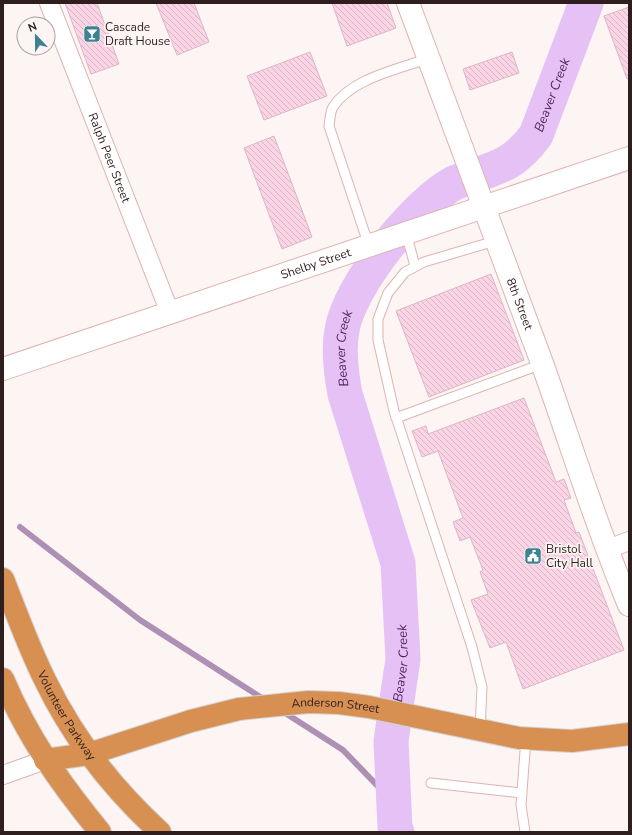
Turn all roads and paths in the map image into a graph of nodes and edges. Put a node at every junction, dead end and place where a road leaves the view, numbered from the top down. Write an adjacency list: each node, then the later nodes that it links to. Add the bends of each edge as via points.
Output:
1 (49, 3): 10 (street, Ralph Peer Street)
2 (408, 3): 3 (street, 8th Street)
3 (429, 58): 5 (street, 8th Street); 8 (lane, via 359,84 332,108 328,126)
4 (629, 158): 5 (street, Shelby Street)
5 (480, 201): 6 (street, Shelby Street); 7 (street, 8th Street)
6 (406, 233): 8 (street, Shelby Street); 9 (lane)
7 (495, 241): 9 (lane); 11 (street, 8th Street)
8 (369, 246): 10 (street, Shelby Street)
9 (415, 266): 13 (lane, via 405,272 388,293 378,319 378,340)
10 (170, 313): 12 (street, Shelby Street)
11 (542, 364): 13 (lane); 15 (street, 8th Street)
12 (3, 369)
13 (396, 418): 19 (lane, via 472,648 482,687)
14 (629, 541): 15 (street)
15 (606, 550): 17 (street, 8th Street)
16 (3, 579): 22 (highway, Volunteer Parkway, via 45,680)
17 (629, 605)
18 (3, 679): 23 (highway, via 31,738)
19 (480, 730): 21 (highway, Anderson Street); 22 (highway, Anderson Street, via 368,707 302,702 239,709 191,721)
20 (629, 734): 21 (highway, Anderson Street, via 572,741)
21 (526, 738): 26 (lane)
22 (89, 754): 23 (highway, Anderson Street); 28 (highway, Volunteer Parkway, via 127,801)
23 (45, 760): 24 (street); 27 (highway)
24 (3, 776)
25 (431, 783): 26 (lane)
26 (522, 793): 29 (lane, via 520,805)
27 (100, 832)
28 (160, 832)
29 (525, 832)

